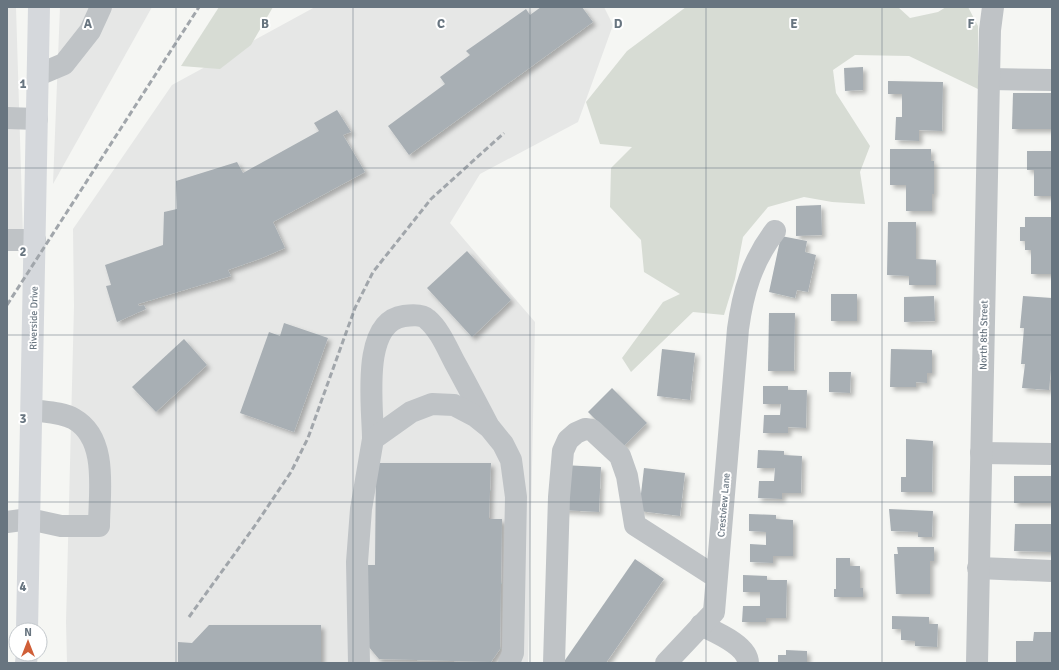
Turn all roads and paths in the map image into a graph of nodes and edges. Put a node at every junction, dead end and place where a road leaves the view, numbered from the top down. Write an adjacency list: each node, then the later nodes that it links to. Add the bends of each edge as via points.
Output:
1 (39, 7): 4 (main road, Riverside Drive)
2 (101, 7): 4 (street, via 90,31 64,64)
3 (993, 7): 5 (street, North 8th Street)
4 (38, 75): 8 (main road, Riverside Drive)
5 (989, 79): 6 (street); 15 (street, North 8th Street)
6 (1052, 80)
7 (7, 118): 8 (street)
8 (37, 119): 11 (main road, Riverside Drive)
9 (775, 231): 21 (street, Crestview Lane, via 762,247 742,296)
10 (7, 240): 11 (street)
11 (35, 240): 12 (main road, Riverside Drive)
12 (32, 410): 17 (main road, Riverside Drive); 17 (street, via 75,419 86,428 92,438 100,464 99,526 61,526)
13 (490, 428): 14 (street, via 475,416 454,405 432,404 411,412); 14 (street, via 439,332 426,318 412,315 398,317 385,325 376,343 372,360); 25 (street, via 503,444 511,460 516,497 513,653)
14 (373, 439): 24 (street, via 361,509 357,562)
15 (980, 453): 16 (street); 19 (street, North 8th Street)
16 (1052, 454)
17 (29, 519): 18 (street); 22 (main road, Riverside Drive)
18 (7, 522)
19 (978, 568): 20 (street); 29 (street, North 8th Street)
20 (1052, 571)
21 (716, 577): 23 (street, Crestview Lane, via 714,612); 26 (street, via 635,525 627,476 620,456 592,430 585,429 576,433 568,440 563,451 559,497)
22 (27, 622)
23 (701, 625): 27 (street, Crestview Lane); 28 (street, via 734,642 742,649)
24 (359, 663)
25 (510, 663)
26 (554, 663)
27 (666, 663)
28 (748, 663)
29 (976, 663)

